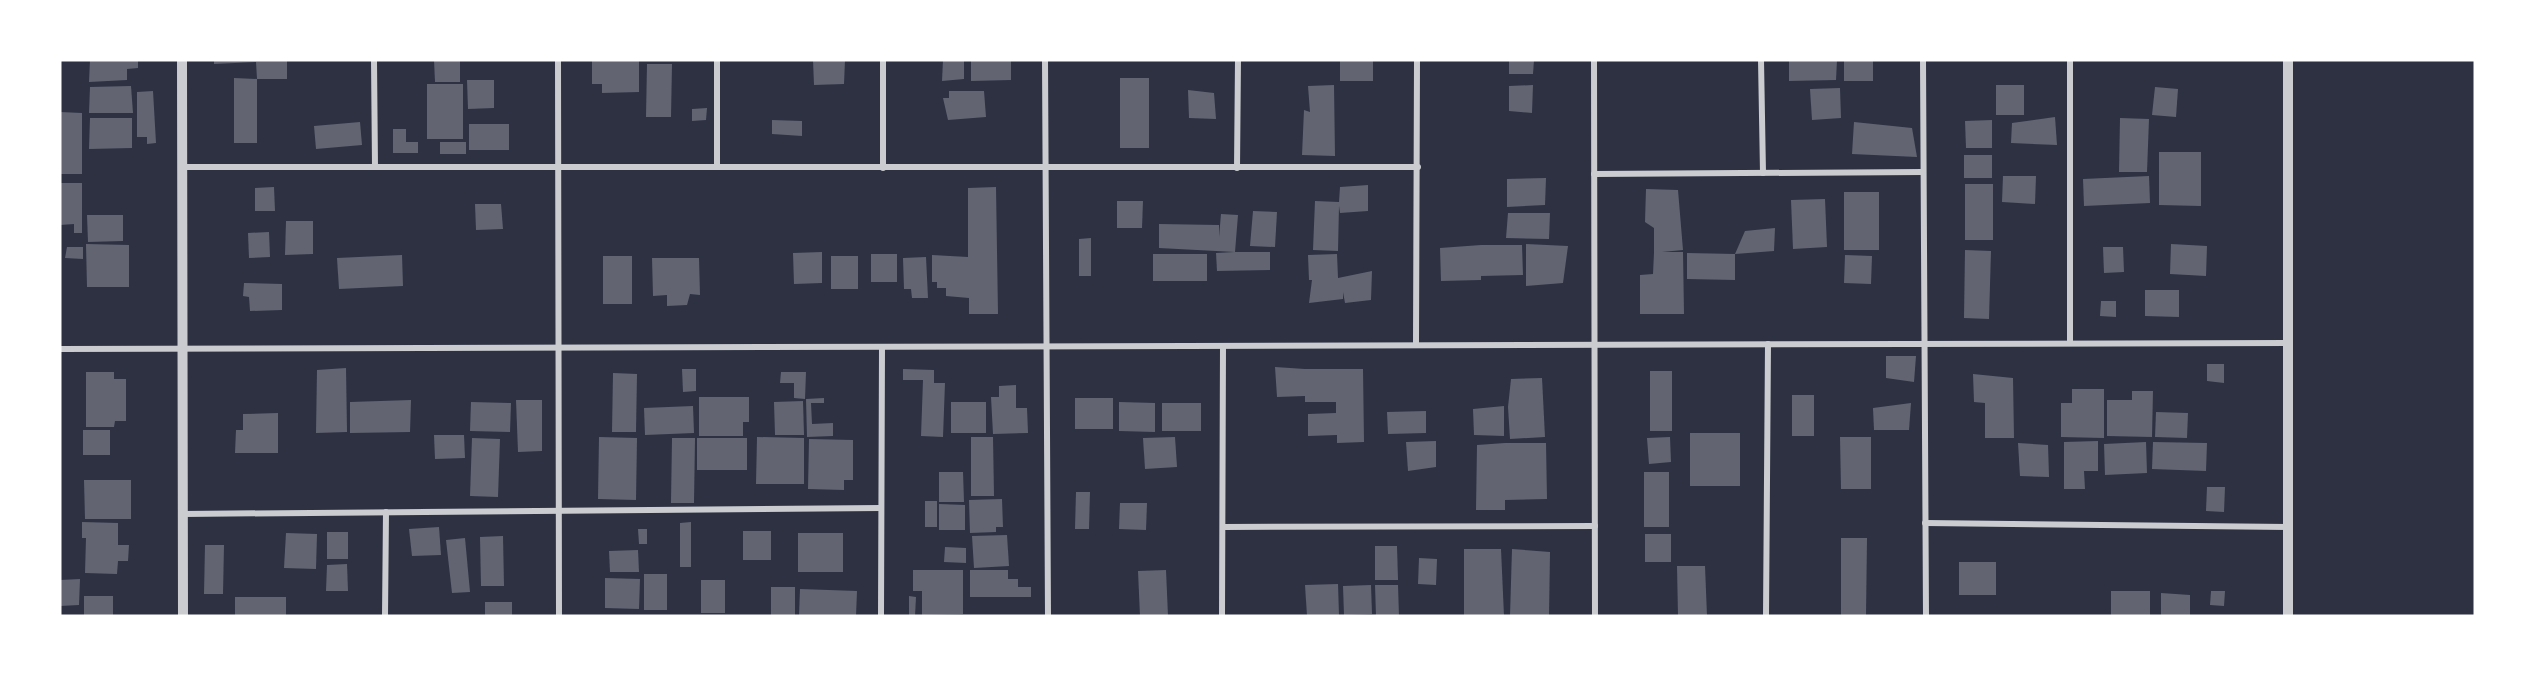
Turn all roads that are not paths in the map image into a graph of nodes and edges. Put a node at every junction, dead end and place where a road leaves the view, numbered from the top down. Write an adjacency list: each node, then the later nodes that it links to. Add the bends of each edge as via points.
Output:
1 (182, 60): 15 (street)
2 (374, 60): 16 (street)
3 (558, 60): 14 (street)
4 (717, 60): 17 (street)
5 (883, 60): 19 (street)
6 (1045, 60): 20 (street)
7 (1238, 60): 21 (street)
8 (1417, 60): 18 (street)
9 (1594, 60): 24 (street)
10 (1761, 60): 23 (street)
11 (1923, 60): 22 (street)
12 (2070, 60): 25 (street)
13 (2288, 60): 26 (street)
14 (559, 166): 16 (street); 17 (street); 34 (street)
15 (182, 167): 16 (street); 36 (street)
16 (375, 167)
17 (717, 167): 19 (street)
18 (1418, 167): 21 (street); 29 (street)
19 (883, 168): 20 (street)
20 (1045, 168): 21 (street); 31 (street)
21 (1238, 168)
22 (1923, 172): 23 (street); 28 (street)
23 (1763, 173): 24 (street)
24 (1594, 174): 30 (street)
25 (2070, 343): 26 (street); 28 (street)
26 (2288, 343): 44 (street)
27 (1768, 344): 28 (street); 30 (street); 52 (street)
28 (1924, 344): 41 (street)
29 (1416, 345): 30 (street); 32 (street)
30 (1594, 345): 42 (street)
31 (1046, 346): 32 (street); 33 (street); 49 (street)
32 (1223, 346): 43 (street)
33 (882, 347): 34 (street); 37 (street)
34 (559, 348): 36 (street); 38 (street)
35 (60, 349): 36 (street)
36 (183, 349): 40 (street)
37 (881, 508): 38 (street); 48 (street)
38 (559, 511): 39 (street); 47 (street)
39 (386, 512): 40 (street); 46 (street)
40 (183, 514): 45 (street)
41 (1925, 523): 44 (street); 53 (street)
42 (1595, 526): 43 (street); 51 (street)
43 (1223, 527): 50 (street)
44 (2289, 527): 54 (street)
45 (183, 616)
46 (385, 616)
47 (559, 616)
48 (881, 616)
49 (1048, 616)
50 (1222, 616)
51 (1595, 616)
52 (1766, 616)
53 (1926, 616)
54 (2289, 616)

